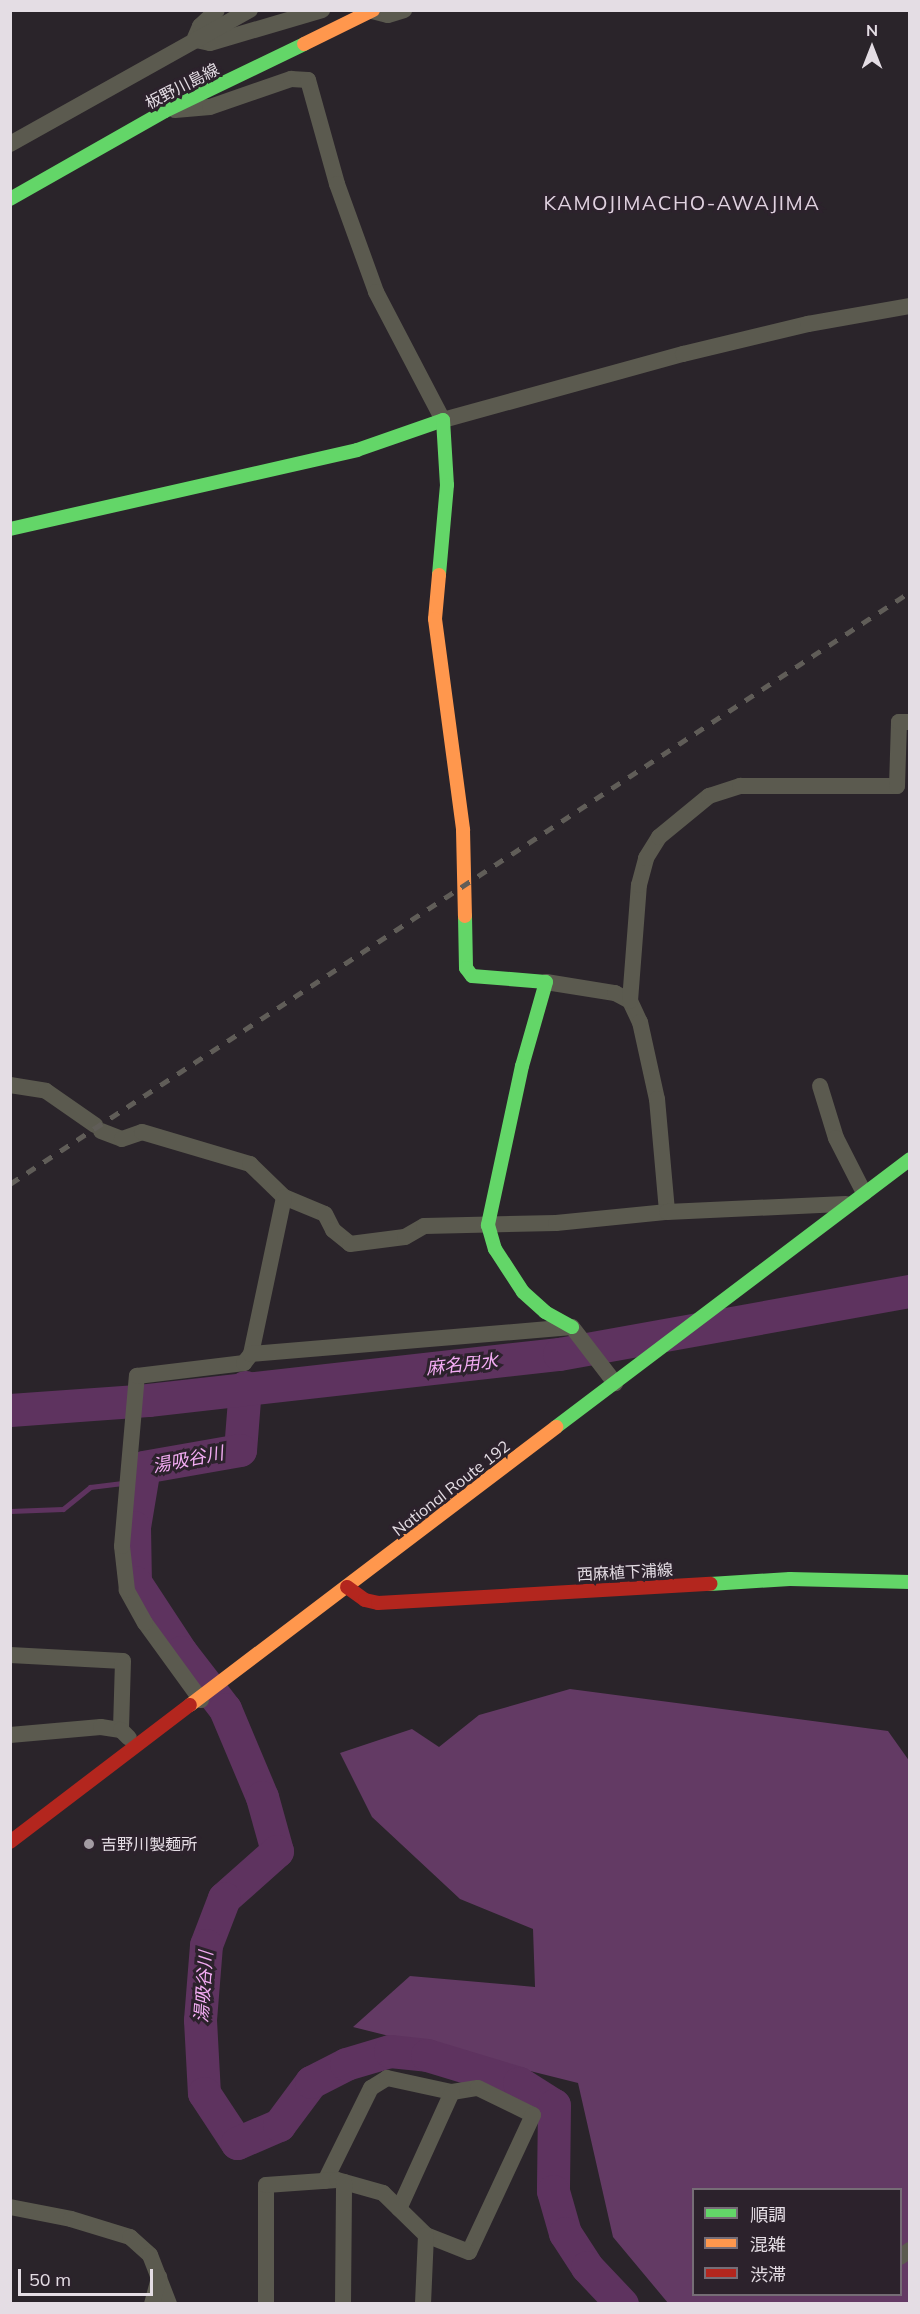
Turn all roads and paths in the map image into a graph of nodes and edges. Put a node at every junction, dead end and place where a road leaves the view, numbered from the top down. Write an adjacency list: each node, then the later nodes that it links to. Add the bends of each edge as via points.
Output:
1 (217, 10): 6 (street, via 200,26)
2 (250, 10): 6 (street)
3 (322, 10): 6 (street, via 210,43)
4 (404, 10): 5 (street, via 388,15)
5 (373, 11): 7 (main road, 板野川島線)
6 (195, 39): 8 (street)
7 (165, 111): 9 (main road, 板野川島線); 11 (street, via 210,107 291,79 308,80 363,260)
8 (10, 144)
9 (10, 199)
10 (909, 306): 11 (street, via 683,354)
11 (444, 420): 12 (main road, via 357,450); 14 (main road, via 447,485 435,619 463,830 466,969 472,976 484,979)
12 (10, 529)
13 (909, 722): 15 (street, via 899,722 897,786 740,786 709,796 659,837 646,858 639,885)
14 (546, 982): 15 (street, via 615,993); 23 (main road, via 522,1066)
15 (630, 1001): 22 (street, via 640,1022 657,1099)
16 (10, 1085): 20 (street, via 46,1091 98,1128 122,1139 142,1132 249,1164)
17 (820, 1086): 19 (street, via 836,1138)
18 (909, 1159): 19 (main road, National Route 192)
19 (864, 1193): 21 (main road, National Route 192)
20 (284, 1197): 23 (street, via 325,1215 333,1230 351,1244 405,1237 424,1226); 25 (street)
21 (849, 1204): 22 (street); 26 (main road, National Route 192)
22 (667, 1212): 23 (street, via 556,1224)
23 (488, 1225): 24 (main road, via 495,1249 523,1292 545,1312)
24 (576, 1330): 25 (street); 26 (street)
25 (251, 1354): 30 (street, via 244,1363 137,1376 122,1546 127,1590 145,1623)
26 (615, 1383): 28 (main road, National Route 192)
27 (909, 1582): 28 (main road, 西麻植下浦線, via 790,1579 378,1603 365,1600)
28 (346, 1587): 30 (main road, National Route 192)
29 (10, 1655): 31 (street, via 123,1661)
30 (203, 1699): 33 (main road, National Route 192)
31 (121, 1730): 32 (street, via 85,1727); 33 (street)
32 (10, 1735)
33 (137, 1748): 34 (main road, National Route 192)
34 (10, 1842)
35 (452, 2092): 36 (street, via 387,2078 371,2088); 39 (street); 40 (street, via 478,2088 533,2115 470,2252)
36 (325, 2181): 37 (street); 44 (street, via 266,2185)
37 (344, 2182): 39 (street, via 383,2193); 45 (street)
38 (10, 2207): 41 (street, via 71,2219 130,2237 150,2255)
39 (399, 2209): 40 (street)
40 (426, 2235): 46 (street)
41 (159, 2277): 42 (street); 43 (street)
42 (152, 2304)
43 (169, 2304)
44 (266, 2304)
45 (343, 2304)
46 (423, 2304)

